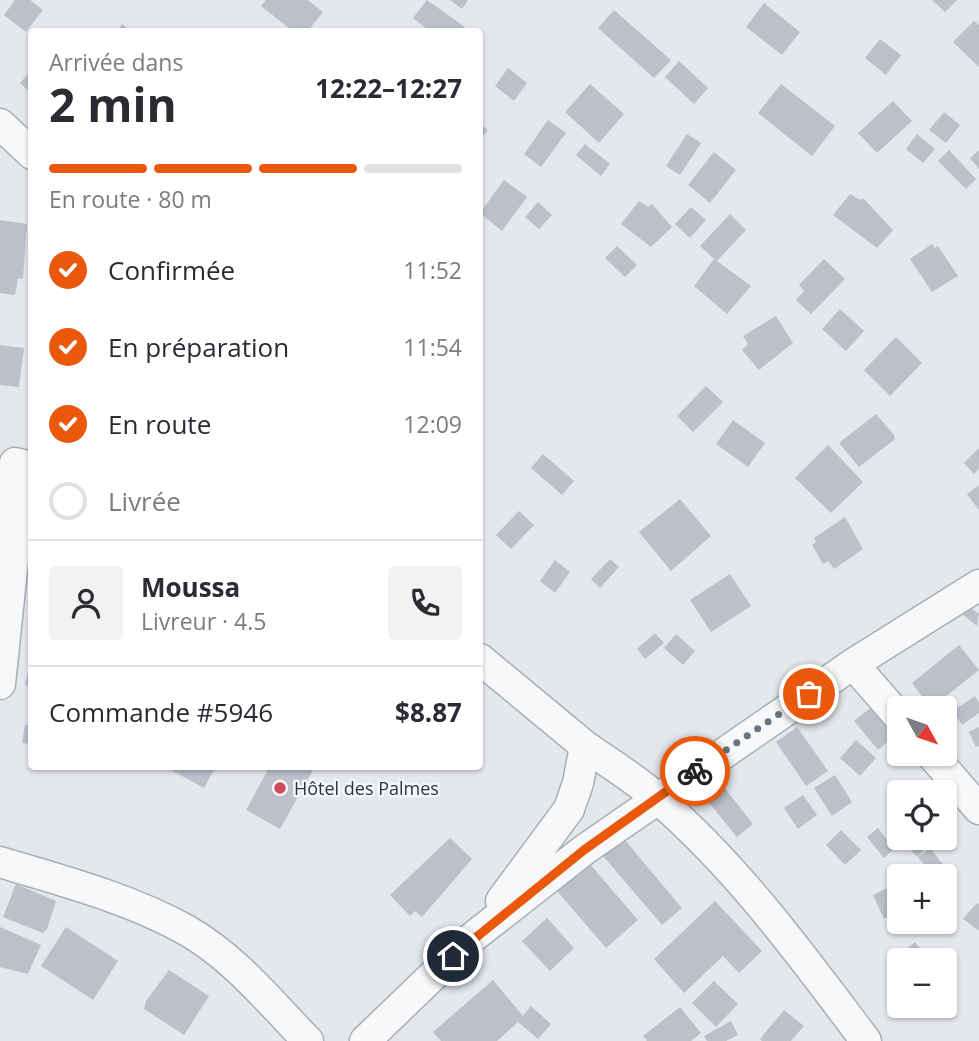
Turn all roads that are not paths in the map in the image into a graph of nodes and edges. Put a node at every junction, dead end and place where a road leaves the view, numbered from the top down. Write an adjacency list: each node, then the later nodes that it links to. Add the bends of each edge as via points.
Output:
1 (0, 124): 2 (street)
2 (28, 150)
3 (16, 464): 7 (street, via 14,550)
4 (979, 585): 6 (street)
5 (483, 662): 9 (street)
6 (853, 664): 8 (street); 11 (street)
7 (0, 684)
8 (887, 703)
9 (584, 746): 11 (street); 14 (street, via 569,809)
10 (941, 766): 12 (street)
11 (657, 797): 14 (street); 17 (street, via 760,903)
12 (979, 809)
13 (0, 862): 15 (street, via 113,897 186,930 229,961)
14 (473, 937): 16 (street)
15 (308, 1041)
16 (365, 1041)
17 (866, 1041)

